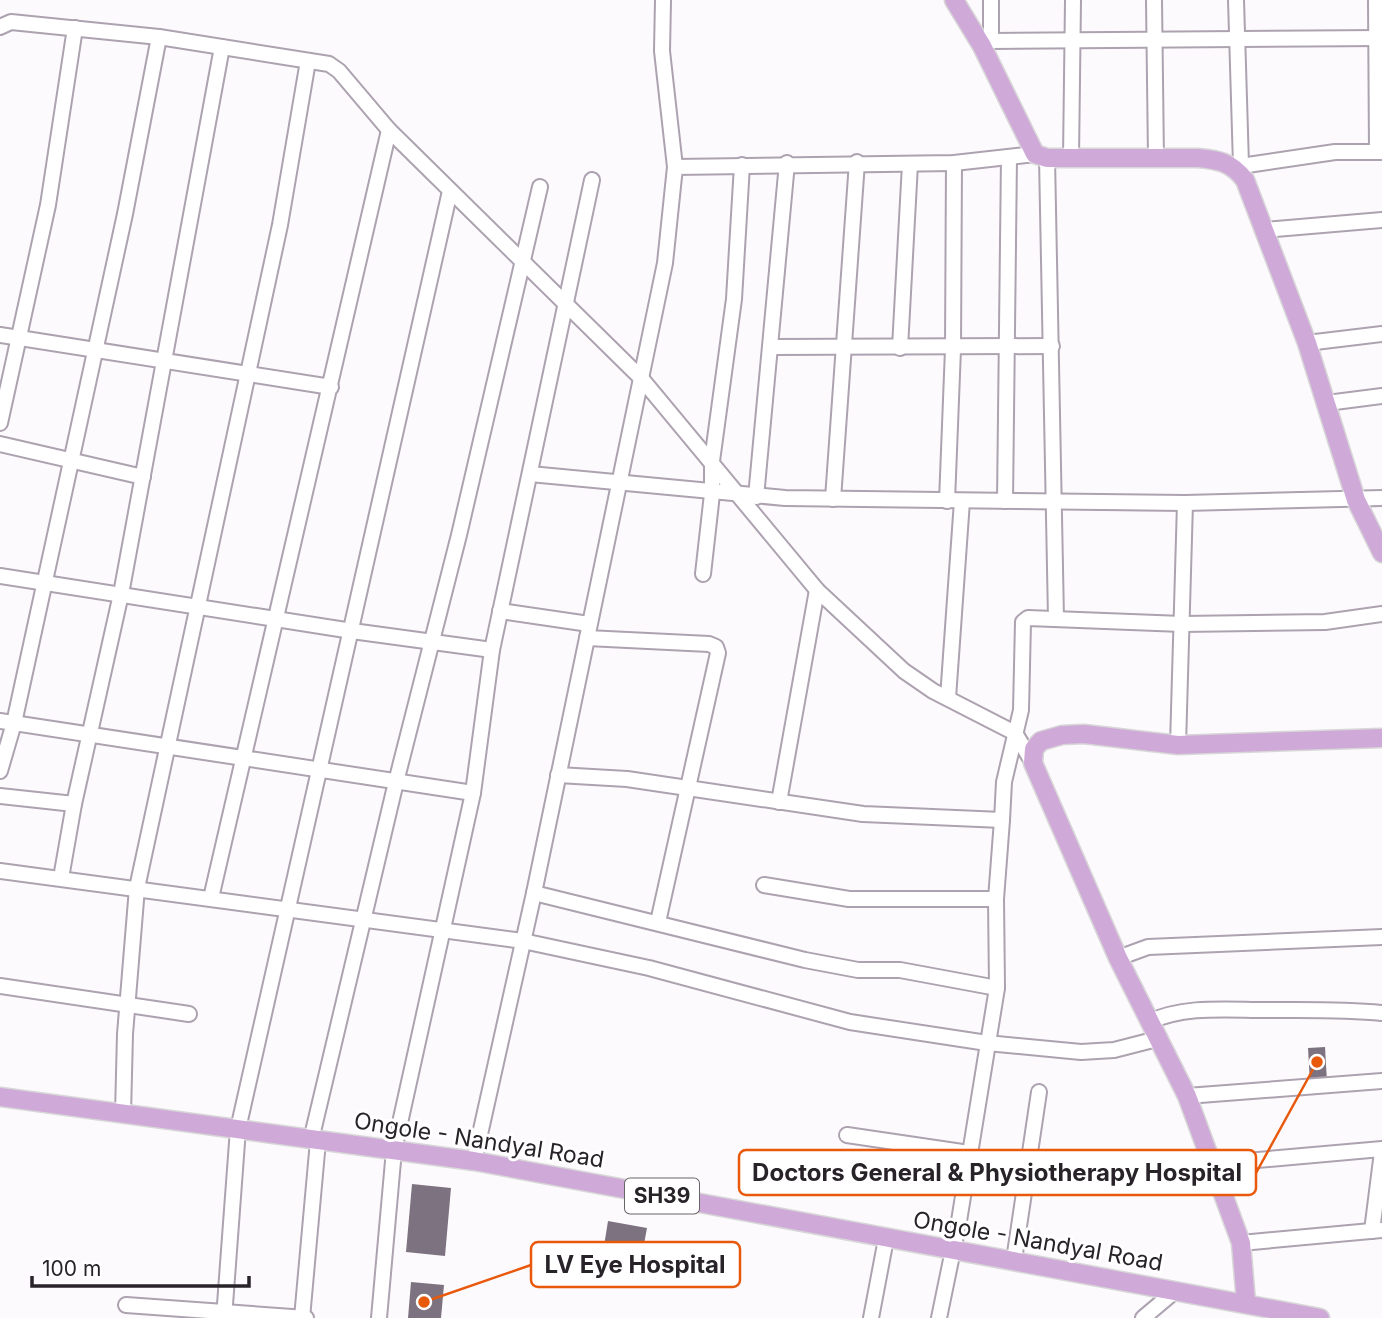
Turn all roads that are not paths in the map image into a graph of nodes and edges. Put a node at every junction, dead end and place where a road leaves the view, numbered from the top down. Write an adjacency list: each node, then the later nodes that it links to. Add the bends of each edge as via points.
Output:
1 (663, 0): 30 (street, via 662,51)
2 (954, 0): 15 (main road)
3 (991, 0): 15 (street)
4 (1073, 0): 12 (street)
5 (1154, 0): 14 (street)
6 (1236, 0): 13 (street)
7 (1376, 0): 11 (street)
8 (0, 27): 9 (street, via 11,22)
9 (75, 28): 10 (street); 40 (street, via 48,205)
10 (159, 37): 16 (street); 48 (street)
11 (1379, 38): 13 (street); 19 (street)
12 (1072, 40): 14 (street); 15 (street); 22 (street)
13 (1237, 40): 14 (street); 29 (street)
14 (1153, 41): 23 (street)
15 (986, 43): 21 (main road)
16 (222, 47): 17 (street); 49 (street)
17 (307, 61): 18 (street, via 329,64 339,71); 50 (street)
18 (388, 130): 33 (street); 52 (street)
19 (1380, 152): 29 (street, via 1335,152)
20 (1009, 156): 21 (street); 26 (street); 44 (street)
21 (1041, 156): 22 (main road); 42 (street)
22 (1071, 158): 23 (main road)
23 (1156, 159): 29 (main road, via 1220,160)
24 (857, 162): 25 (street); 27 (street); 43 (street)
25 (787, 163): 28 (street); 45 (street)
26 (954, 163): 27 (street); 47 (street)
27 (910, 164): 46 (street)
28 (742, 165): 30 (street); 58 (street, via 734,299)
29 (1238, 166): 35 (main road)
30 (675, 167): 51 (street, via 665,263)
31 (592, 180): 37 (street)
32 (540, 187): 36 (street)
33 (450, 191): 36 (street); 83 (street)
34 (1382, 220): 35 (street)
35 (1263, 230): 41 (main road)
36 (522, 258): 37 (street); 85 (street)
37 (568, 303): 51 (street); 59 (street)
38 (1382, 334): 41 (street)
39 (0, 335): 40 (street)
40 (18, 338): 48 (street); 55 (street)
41 (1307, 343): 54 (main road)
42 (1052, 346): 44 (street); 69 (street)
43 (845, 347): 45 (street); 46 (street); 65 (street)
44 (1007, 347): 47 (street); 68 (street)
45 (771, 348): 63 (street)
46 (900, 348): 47 (street)
47 (953, 349): 67 (street)
48 (96, 350): 49 (street); 57 (street)
49 (162, 360): 50 (street); 60 (street)
50 (249, 373): 52 (street); 77 (street)
51 (641, 378): 58 (street); 61 (street)
52 (331, 387): 80 (street)
53 (1382, 396): 54 (street)
54 (1327, 403): 66 (main road)
55 (0, 422)
56 (0, 444): 57 (street)
57 (71, 459): 60 (street); 74 (street)
58 (712, 461): 62 (street); 63 (street)
59 (530, 474): 61 (street); 78 (street)
60 (144, 477): 76 (street)
61 (618, 484): 62 (street); 84 (street)
62 (712, 494): 63 (street); 72 (street)
63 (749, 496): 65 (street); 75 (street)
64 (1382, 498): 66 (street)
65 (833, 499): 67 (street)
66 (1356, 500): 70 (street); 71 (main road)
67 (955, 501): 68 (street); 87 (street)
68 (1005, 501): 69 (street)
69 (1056, 502): 70 (street); 81 (street)
70 (1185, 503): 82 (street)
71 (1382, 553)
72 (703, 574)
73 (0, 576): 74 (street)
74 (45, 583): 76 (street); 88 (street)
75 (817, 590): 87 (street, via 904,671); 103 (street)
76 (121, 594): 77 (street); 90 (street)
77 (196, 606): 80 (street); 93 (street)
78 (500, 611): 84 (street); 86 (street)
79 (1382, 614): 82 (street, via 1325,622)
80 (274, 617): 83 (street); 94 (street)
81 (1056, 619): 82 (street); 89 (street, via 1023,621 1021,710)
82 (1182, 624): 92 (street)
83 (352, 631): 85 (street); 96 (street)
84 (588, 631): 98 (street); 100 (street, via 716,647)
85 (431, 643): 86 (street); 99 (street)
86 (492, 650): 101 (street)
87 (948, 698): 89 (street)
88 (7, 722): 90 (street); 97 (street)
89 (1016, 733): 95 (street); 105 (street, via 1004,782)
90 (92, 735): 93 (street); 104 (street)
91 (1382, 738): 92 (main road)
92 (1178, 745): 95 (main road, via 1062,735 1041,741 1034,749)
93 (167, 746): 94 (street); 109 (street)
94 (241, 757): 96 (street); 111 (street)
95 (1033, 763): 119 (main road)
96 (318, 769): 99 (street); 113 (street)
97 (0, 771)
98 (558, 775): 100 (street, via 627,779); 110 (street)
99 (396, 782): 101 (street); 114 (street)
100 (685, 789): 103 (street); 115 (street)
101 (473, 793): 116 (street)
102 (0, 796): 104 (street)
103 (779, 802): 105 (street, via 863,814)
104 (74, 804): 107 (street)
105 (1002, 820): 112 (street)
106 (0, 871): 107 (street)
107 (61, 878): 109 (street)
108 (764, 886): 112 (street, via 849,899)
109 (137, 888): 111 (street); 122 (street)
110 (534, 893): 115 (street); 118 (street)
111 (211, 898): 113 (street)
112 (996, 900): 121 (street)
113 (287, 910): 114 (street); 133 (street)
114 (364, 921): 116 (street); 135 (street)
115 (657, 922): 121 (street, via 805,960 858,970 900,970)
116 (444, 931): 118 (street); 136 (street)
117 (1382, 937): 119 (street, via 1148,947)
118 (523, 941): 127 (street, via 649,968 850,1023); 139 (street)
119 (1118, 958): 125 (main road)
120 (0, 986): 122 (street)
121 (996, 988): 127 (street)
122 (128, 1004): 124 (street); 132 (street)
123 (1382, 1013): 125 (street, via 1197,1010)
124 (189, 1014)
125 (1149, 1021): 126 (main road)
126 (1157, 1039): 127 (street, via 1114,1050 1081,1052); 130 (main road)
127 (987, 1043): 138 (street)
128 (1382, 1081): 130 (street)
129 (1039, 1092): 145 (street)
130 (1187, 1096): 140 (main road)
131 (0, 1097): 132 (main road, Ongole - Nandyal Road / SH39)
132 (123, 1114): 133 (main road, Ongole - Nandyal Road / SH39)
133 (238, 1129): 135 (main road, Ongole - Nandyal Road / SH39); 149 (street)
134 (847, 1135): 138 (street)
135 (315, 1140): 136 (main road, Ongole - Nandyal Road / SH39); 150 (street)
136 (394, 1150): 139 (main road, Ongole - Nandyal Road / SH39); 151 (street)
137 (1382, 1151): 140 (street); 141 (street)
138 (969, 1153): 144 (street)
139 (474, 1161): 142 (main road, Ongole - Nandyal Road / SH39)
140 (1212, 1164): 143 (main road)
141 (1377, 1230): 143 (street)
142 (886, 1239): 144 (main road, Ongole - Nandyal Road / SH39); 152 (street)
143 (1241, 1243): 147 (main road)
144 (952, 1250): 145 (main road, Ongole - Nandyal Road / SH39); 153 (street)
145 (1014, 1260): 146 (main road, Ongole - Nandyal Road / SH39)
146 (1175, 1291): 147 (main road, Ongole - Nandyal Road / SH39); 154 (street)
147 (1245, 1302): 155 (main road, Ongole - Nandyal Road / SH39)
148 (126, 1305): 149 (street)
149 (224, 1315): 150 (street)
150 (303, 1318)
151 (379, 1318)
152 (872, 1318)
153 (939, 1318)
154 (1143, 1318)
155 (1320, 1318)

